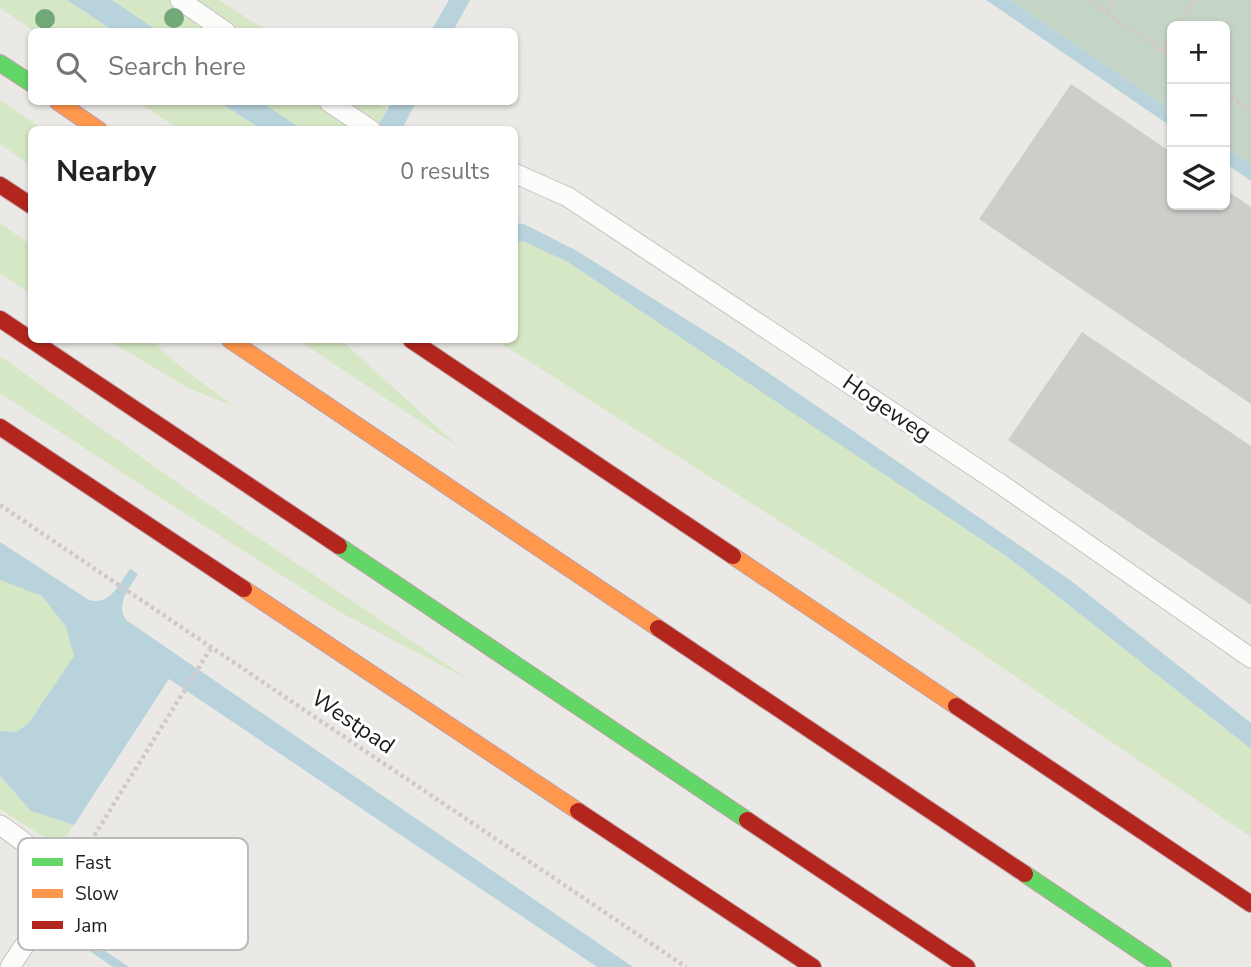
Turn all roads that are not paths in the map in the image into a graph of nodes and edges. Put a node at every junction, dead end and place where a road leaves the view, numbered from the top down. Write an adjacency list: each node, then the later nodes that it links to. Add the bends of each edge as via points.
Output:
1 (180, 0): 2 (street)
2 (220, 28)
3 (0, 63): 4 (highway)
4 (28, 81)
5 (62, 105): 7 (highway)
6 (334, 105): 8 (street)
7 (93, 126)
8 (366, 126)
9 (518, 175): 18 (street, Hogeweg, via 569,197 1002,485)
10 (0, 185): 11 (highway)
11 (28, 203)
12 (0, 319): 13 (highway)
13 (28, 338)
14 (36, 343): 25 (highway)
15 (234, 343): 26 (highway)
16 (415, 343): 21 (highway)
17 (0, 426): 24 (highway)
18 (1251, 658)
19 (0, 825): 20 (street)
20 (18, 839)
21 (1251, 904)
22 (20, 950): 23 (street)
23 (10, 967)
24 (813, 967)
25 (967, 967)
26 (1163, 967)

